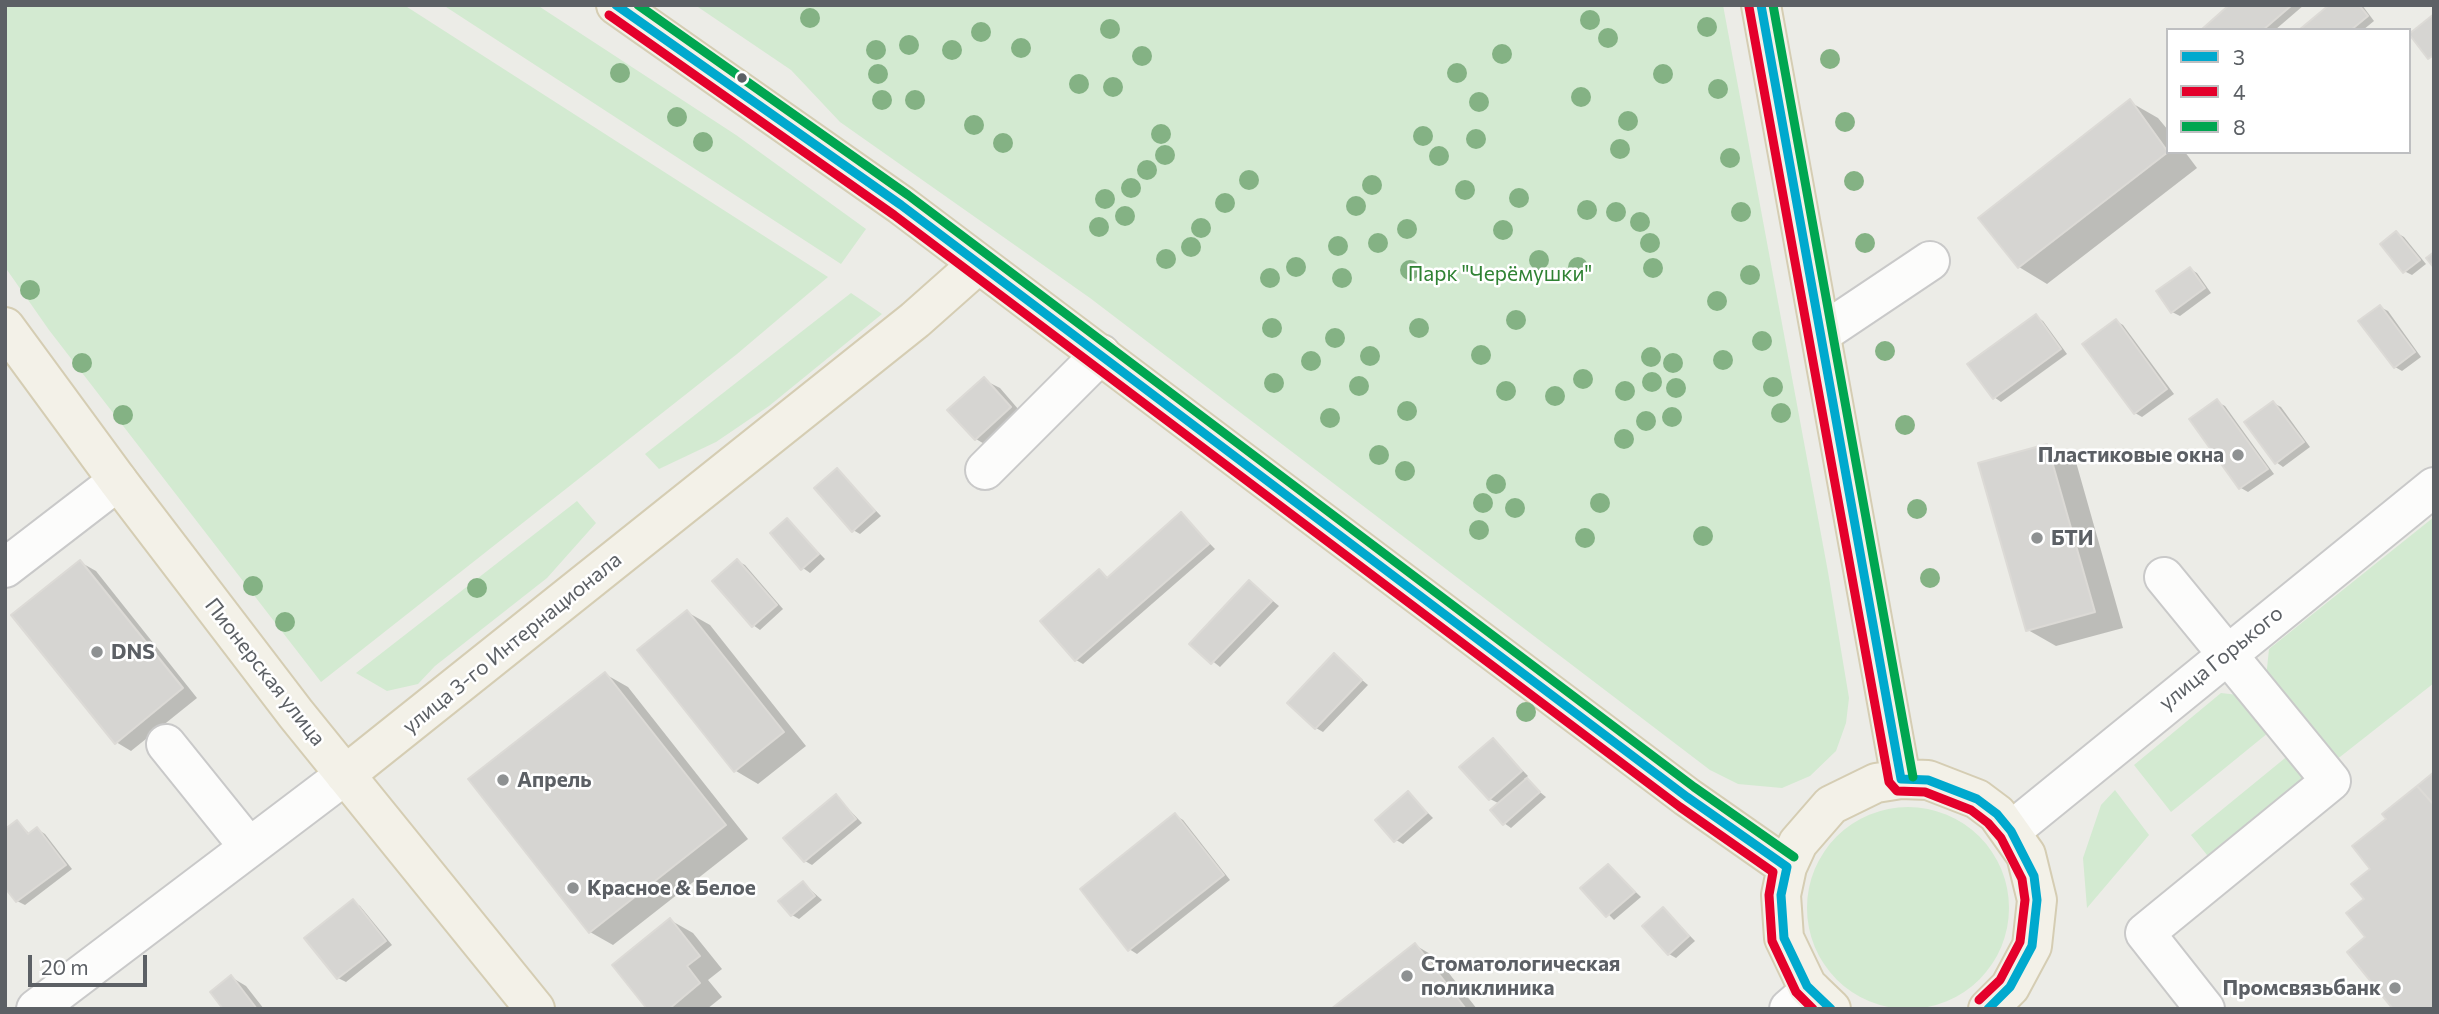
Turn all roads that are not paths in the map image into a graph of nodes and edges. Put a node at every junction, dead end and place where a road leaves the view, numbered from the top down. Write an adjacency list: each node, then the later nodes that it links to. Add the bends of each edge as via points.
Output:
1 (616, 5): 4 (main road, via 901,205)
2 (1761, 5): 6 (main road)
3 (1930, 261): 6 (street)
4 (977, 265): 7 (main road); 15 (main road, улица 3-го Интернационала, via 915,320)
5 (5, 327): 9 (main road, Пионерская улица)
6 (1821, 334): 16 (main road)
7 (1101, 354): 8 (street); 19 (main road, via 1687,797)
8 (985, 470)
9 (118, 481): 11 (street); 15 (main road, Пионерская улица)
10 (2434, 487): 13 (street, улица Горького)
11 (5, 568)
12 (2164, 578): 13 (street)
13 (2227, 652): 17 (street, улица Горького); 24 (street, via 2331,781 2145,933)
14 (166, 744): 18 (street)
15 (345, 775): 18 (street, улица 3-го Интернационала); 22 (main road, Пионерская улица)
16 (1901, 779): 17 (main road, via 1928,780 1976,799); 19 (main road, via 1876,783 1831,805 1798,843)
17 (2011, 831): 23 (main road, via 2034,876 2036,923 2023,968)
18 (249, 847): 21 (street, улица 3-го Интернационала)
19 (1787, 867): 20 (main road, via 1781,895 1784,938)
20 (1810, 1003)
21 (36, 1009)
22 (535, 1009)
23 (1988, 1009)
24 (2205, 1009)

